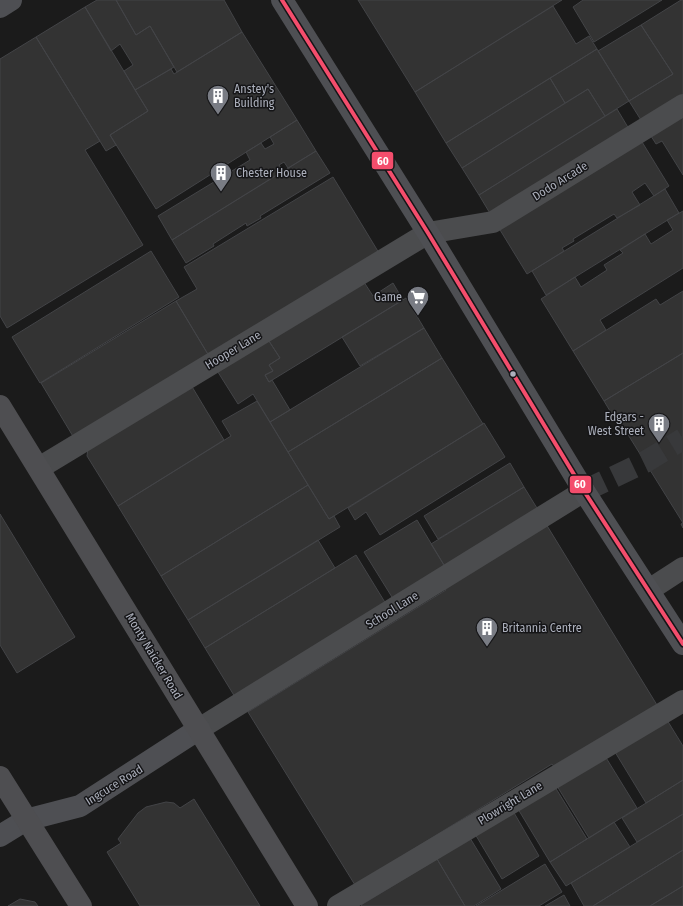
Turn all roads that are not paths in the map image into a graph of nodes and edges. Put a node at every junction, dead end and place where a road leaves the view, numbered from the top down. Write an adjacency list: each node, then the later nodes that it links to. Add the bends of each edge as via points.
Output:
1 (11, 0): 3 (main road)
2 (282, 0): 5 (main road)
3 (0, 7)
4 (683, 105): 5 (street, Dodo Arcade, via 493,222)
5 (428, 233): 7 (street, Hooper Lane); 8 (main road)
6 (0, 406): 7 (main road, Monty Naicker Road)
7 (39, 468): 13 (main road, Monty Naicker Road)
8 (584, 491): 10 (main road); 13 (street, School Lane)
9 (683, 568): 10 (street)
10 (649, 590): 11 (main road)
11 (683, 644)
12 (683, 701): 19 (street, Plowright Lane)
13 (199, 729): 15 (main road, Ingcuce Road, via 80,806); 18 (main road, Monty Naicker Road)
14 (0, 777): 15 (main road)
15 (26, 820): 16 (main road, Ingcuce Road); 17 (main road)
16 (0, 836)
17 (81, 906)
18 (307, 906)
19 (338, 906)

